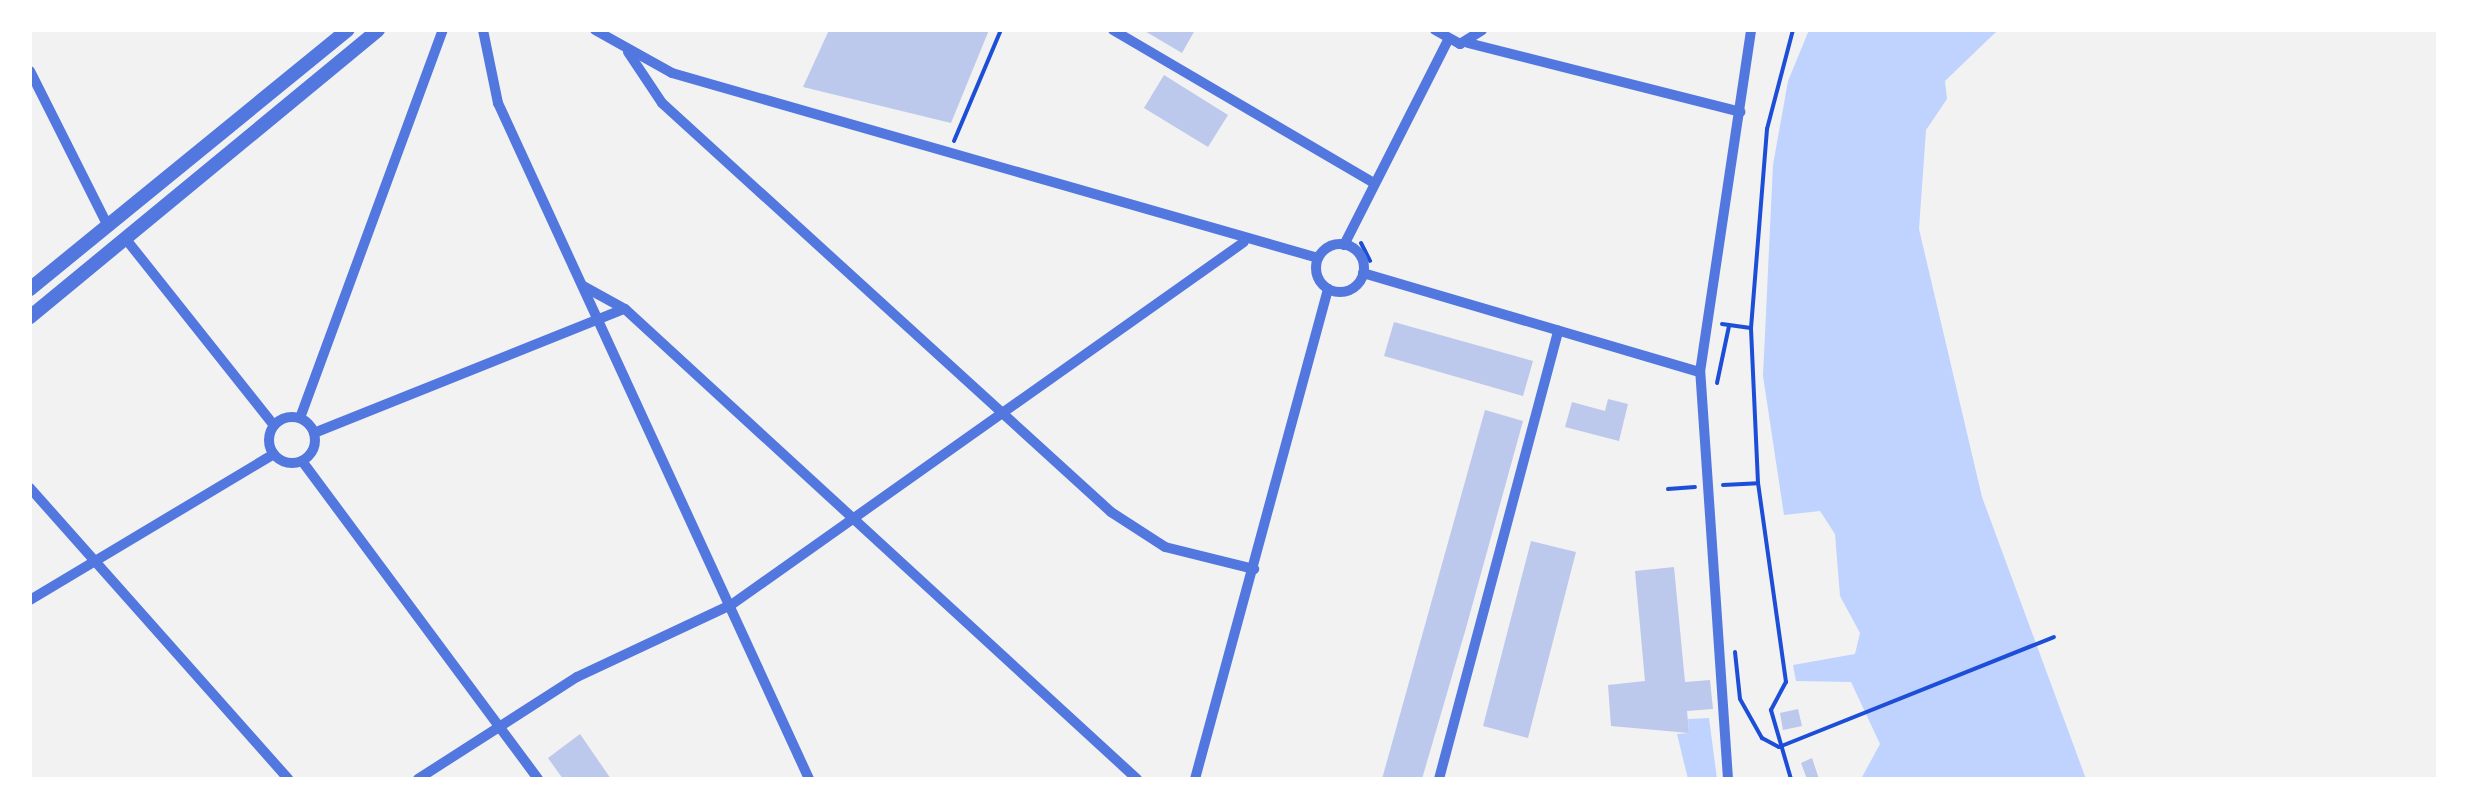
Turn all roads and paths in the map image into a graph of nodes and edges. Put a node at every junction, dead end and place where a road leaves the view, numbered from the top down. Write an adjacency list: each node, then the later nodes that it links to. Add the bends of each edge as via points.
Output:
1 (348, 30): 19 (street)
2 (378, 30): 20 (street)
3 (443, 30): 35 (street)
4 (483, 30): 25 (street, via 494,92)
5 (595, 30): 14 (street)
6 (1001, 30): 17 (path)
7 (1113, 30): 18 (street)
8 (1434, 30): 12 (street)
9 (1482, 30): 13 (street)
10 (1751, 30): 16 (street)
11 (1793, 30): 31 (path, via 1767,129)
12 (1448, 42): 13 (street); 18 (street)
13 (1468, 42): 16 (street)
14 (628, 52): 17 (street, via 672,73); 36 (street, via 662,103)
15 (30, 71): 19 (street)
16 (1740, 112): 33 (street)
17 (948, 154): 21 (street)
18 (1372, 182): 22 (street)
19 (108, 226): 26 (street)
20 (125, 238): 30 (street); 37 (street)
21 (1244, 242): 23 (street); 36 (street)
22 (1344, 245): 23 (street); 24 (street)
23 (1318, 258): 27 (street)
24 (1363, 273): 27 (street, via 1350,290); 32 (street)
25 (582, 286): 28 (street); 29 (street)
26 (30, 289)
27 (1328, 289): 50 (street)
28 (625, 309): 29 (street); 48 (street)
29 (595, 313): 38 (street); 52 (street)
30 (30, 317)
31 (1751, 328): 34 (path, via 1724,330); 42 (path)
32 (1558, 331): 33 (street); 63 (street)
33 (1700, 372): 64 (street)
34 (1715, 402)
35 (300, 418): 37 (street); 38 (street)
36 (1004, 420): 48 (street); 50 (street, via 1146,536)
37 (274, 425): 39 (street)
38 (314, 433): 40 (street)
39 (274, 454): 40 (street); 49 (street)
40 (302, 461): 55 (street)
41 (1720, 475): 43 (path)
42 (1758, 483): 43 (path); 56 (path, via 1786,682 1771,710)
43 (1719, 485): 47 (path)
44 (30, 488): 49 (street)
45 (1690, 488): 46 (path)
46 (1668, 490)
47 (1722, 500)
48 (853, 518): 52 (street); 61 (street)
49 (97, 560): 51 (street); 57 (street)
50 (1254, 568): 62 (street)
51 (30, 600)
52 (731, 604): 55 (street); 60 (street)
53 (2054, 637): 56 (path)
54 (1734, 644): 56 (path, via 1740,700 1762,738)
55 (496, 724): 58 (street); 59 (street)
56 (1779, 747): 65 (path)
57 (288, 779)
58 (418, 779)
59 (538, 779)
60 (809, 779)
61 (1137, 779)
62 (1195, 779)
63 (1439, 779)
64 (1728, 779)
65 (1791, 779)

